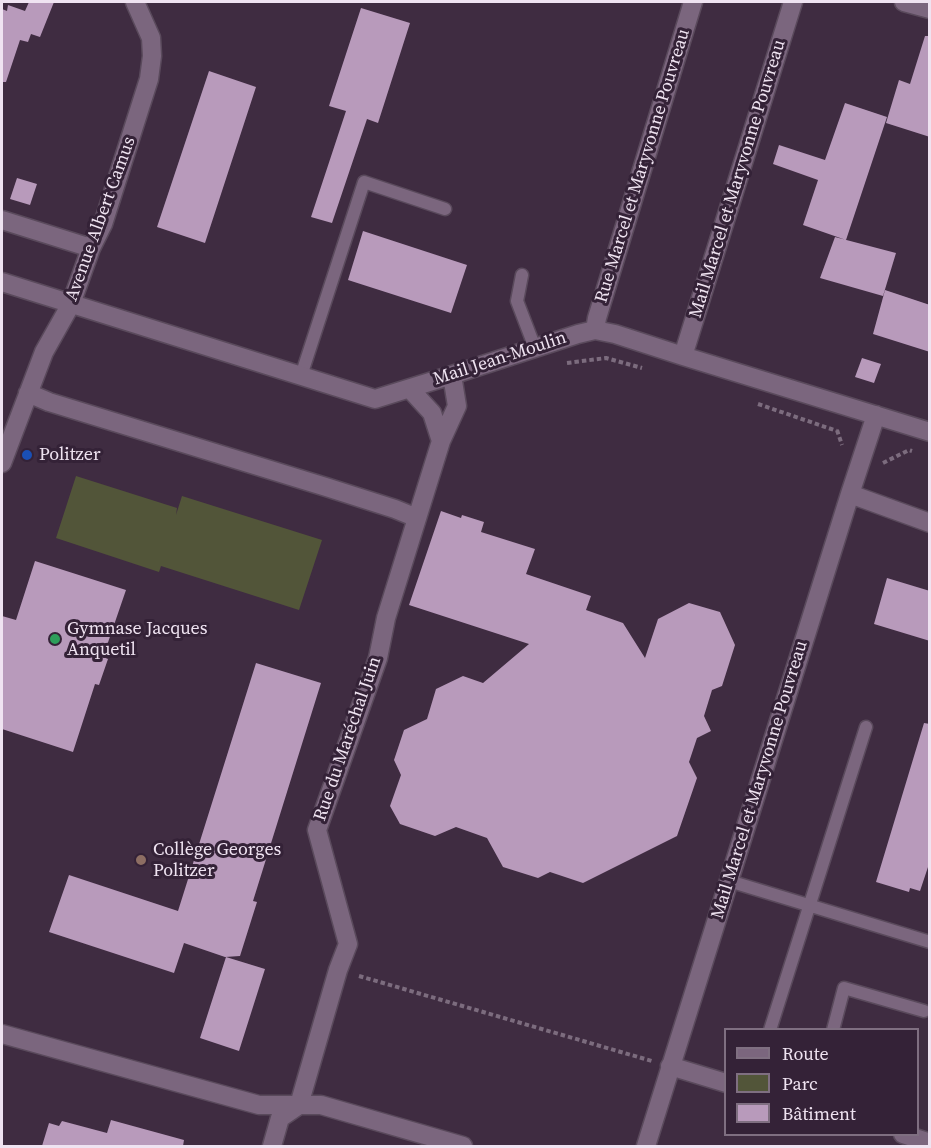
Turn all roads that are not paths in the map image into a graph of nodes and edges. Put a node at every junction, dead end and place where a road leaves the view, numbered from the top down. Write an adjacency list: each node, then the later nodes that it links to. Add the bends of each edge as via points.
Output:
1 (135, 2): 8 (street, Avenue Albert Camus, via 151,38 149,79 103,224)
2 (693, 2): 12 (street, Rue Marcel et Maryvonne Pouvreau)
3 (793, 2): 14 (street, Mail Marcel et Maryvonne Pouvreau)
4 (904, 2): 5 (street)
5 (930, 9)
6 (445, 208): 16 (lane, via 364,182)
7 (2, 220): 8 (street)
8 (91, 248): 11 (street, Avenue Albert Camus)
9 (522, 275): 13 (lane, via 517,301)
10 (2, 282): 11 (street, Mail Jean-Moulin)
11 (71, 303): 16 (street, Mail Jean-Moulin); 18 (street, Avenue Albert Camus, via 44,352)
12 (595, 330): 13 (street, Mail Jean-Moulin); 14 (street, Mail Jean-Moulin)
13 (535, 348): 15 (street, Mail Jean-Moulin)
14 (683, 356): 19 (street, Mail Jean-Moulin)
15 (452, 375): 17 (street, Mail Jean-Moulin); 21 (street, Rue du Maréchal Juin, via 457,406)
16 (301, 376): 17 (street, Mail Jean-Moulin, via 375,399)
17 (410, 389): 21 (street, via 432,412)
18 (28, 393): 22 (street, Avenue Albert Camus); 24 (street)
19 (876, 415): 20 (street, Mail Jean-Moulin); 23 (street, Mail Marcel et Maryvonne Pouvreau)
20 (930, 432)
21 (441, 441): 24 (street, Rue du Maréchal Juin)
22 (2, 463)
23 (850, 494): 25 (street); 27 (street, Mail Marcel et Maryvonne Pouvreau)
24 (417, 518): 36 (street, Rue du Maréchal Juin, via 386,618 378,658 317,830 348,944)
25 (930, 523)
26 (866, 727): 28 (lane)
27 (729, 881): 28 (lane); 34 (street, Mail Marcel et Maryvonne Pouvreau)
28 (810, 906): 29 (lane); 31 (lane)
29 (930, 942)
30 (924, 1011): 32 (lane, via 844,988)
31 (770, 1028)
32 (833, 1028)
33 (2, 1034): 36 (street, via 259,1105)
34 (670, 1066): 35 (street); 41 (street, Mail Marcel et Maryvonne Pouvreau)
35 (724, 1082)
36 (299, 1106): 39 (street, via 280,1118); 40 (street, via 321,1105)
37 (909, 1136): 38 (street)
38 (930, 1143)
39 (272, 1146)
40 (463, 1146)
41 (646, 1146)

